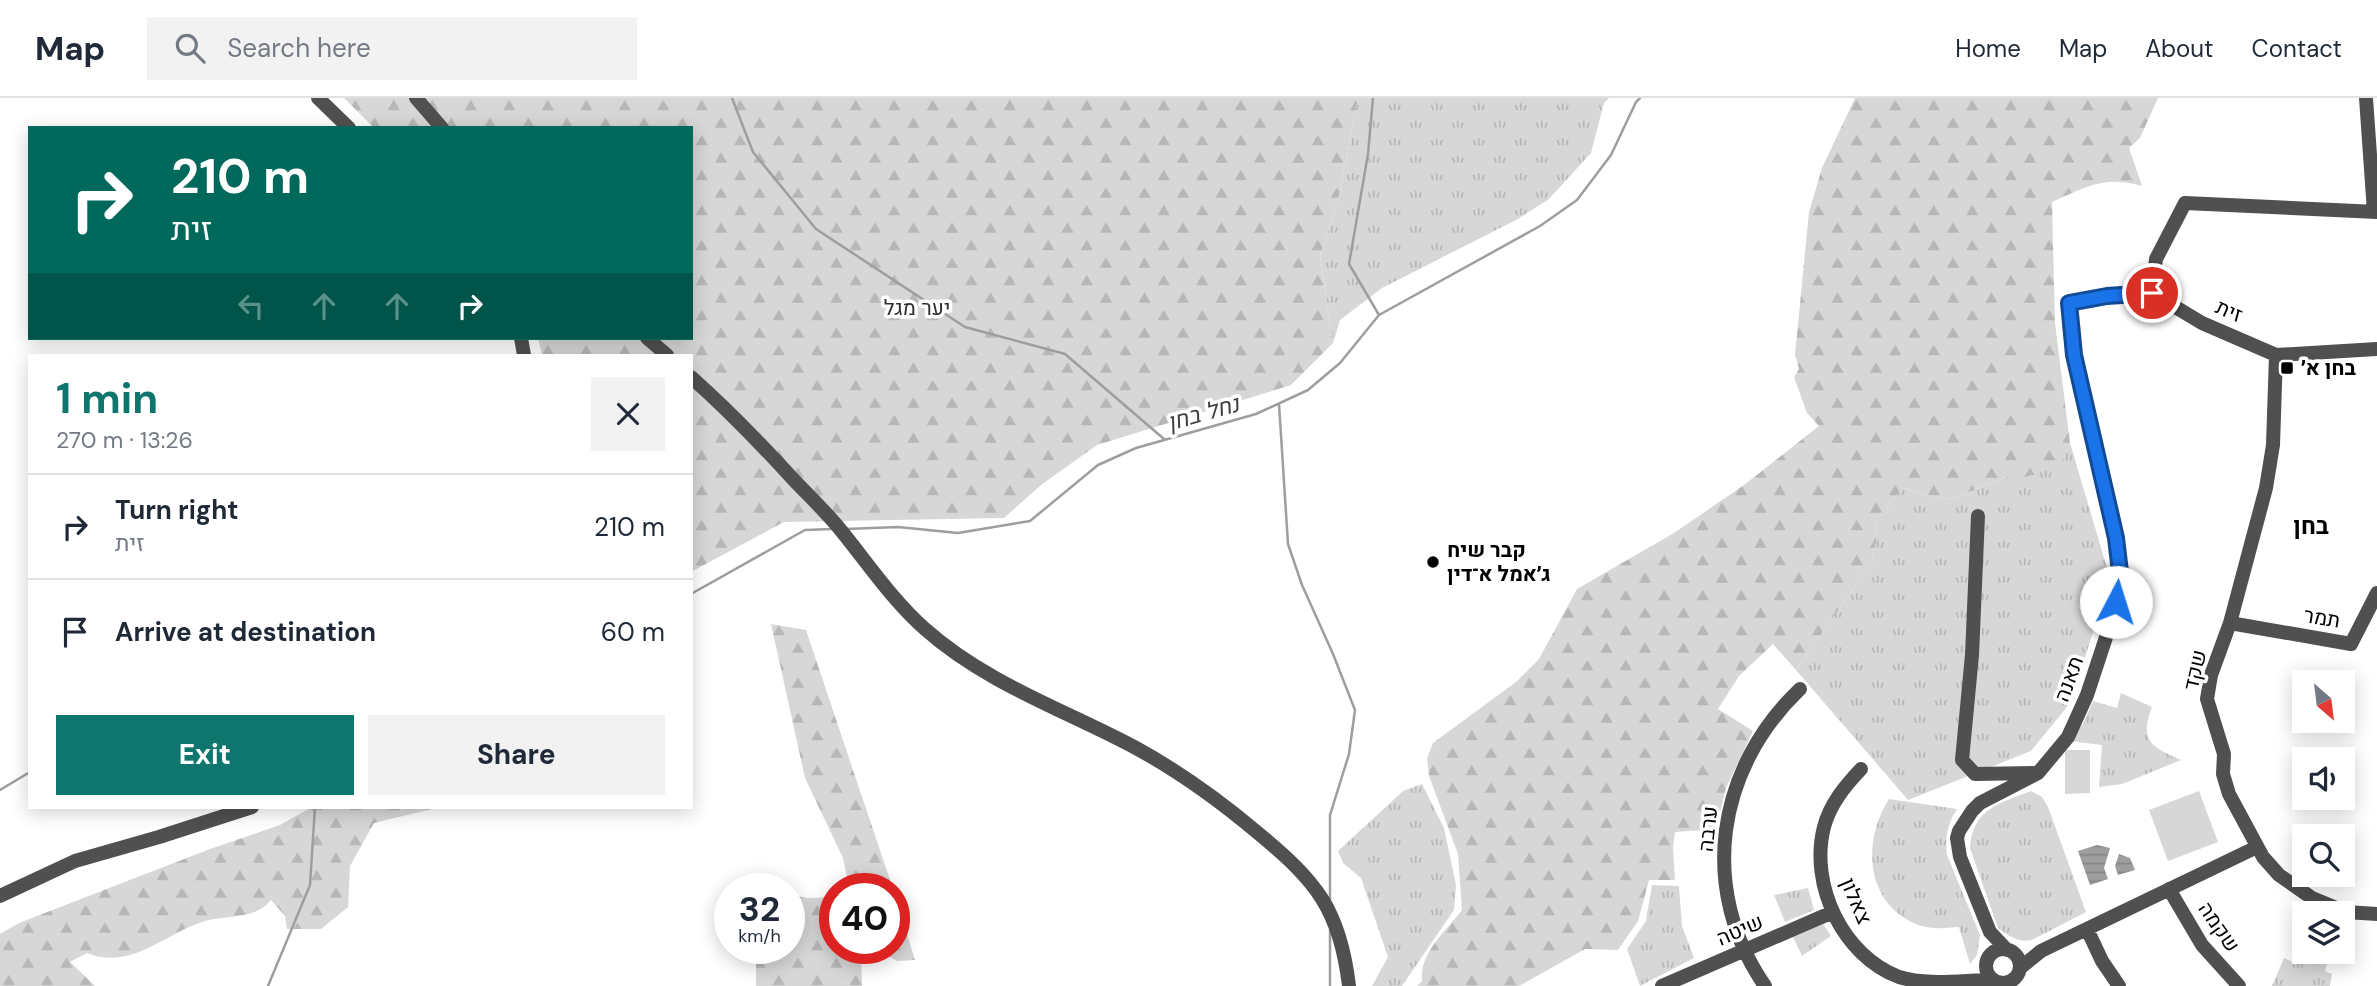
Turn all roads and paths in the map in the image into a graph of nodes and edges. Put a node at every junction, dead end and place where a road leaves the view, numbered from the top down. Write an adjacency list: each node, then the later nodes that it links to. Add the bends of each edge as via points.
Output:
1 (318, 98): 4 (street)
2 (416, 98): 5 (street)
3 (2366, 98): 6 (street)
4 (347, 126)
5 (440, 126)
6 (2376, 212): 7 (street, via 2185,203 2156,259)
7 (2152, 293): 11 (street, זית, via 2202,323); 18 (street, תאנה, via 2069,303 2074,355 2116,538 2119,586 2081,710 2060,748)
8 (649, 340): 10 (street)
9 (2377, 349): 11 (street, זית)
10 (666, 354)
11 (2276, 355): 15 (street, שקד, via 2271,465)
12 (693, 379): 31 (street, via 838,527 887,589 940,642 995,679 1182,774 1284,855 1329,908 1346,957)
13 (1978, 516): 18 (street, via 1962,760 1975,774)
14 (2377, 593): 15 (street, תמר, via 2351,644)
15 (2230, 623): 20 (street, שקד, via 2207,699 2224,754 2228,794)
16 (1800, 690): 27 (street, ערבה, via 1756,741 1738,778 1729,813 1726,879)
17 (1861, 769): 23 (street, צאלון, via 1836,799 1823,829 1821,863)
18 (2038, 773): 26 (street, תאנה, via 1980,803 1959,831 1961,857)
19 (246, 809): 22 (street, via 75,861)
20 (2257, 847): 21 (street); 24 (street, שקד, via 2279,875 2300,891 2346,912)
21 (2169, 890): 25 (street); 35 (street, שקמה, via 2202,945)
22 (0, 896)
23 (1833, 912): 27 (street, שיטה); 30 (street, צאלון, via 1853,944 1882,968 1915,982)
24 (2377, 914)
25 (2087, 929): 29 (street); 34 (street)
26 (1990, 932): 28 (street, תאנה); 29 (street, תאנה)
27 (1744, 951): 32 (street, שיטה); 33 (street, ערבה)
28 (1988, 959): 29 (street, via 1987,971); 29 (street, צאלון, via 1997,951); 30 (street, צאלון)
29 (2009, 973): 30 (street, צאלון)
30 (1956, 981)
31 (1349, 986)
32 (1662, 986)
33 (1765, 986)
34 (2119, 986)
35 (2239, 986)

